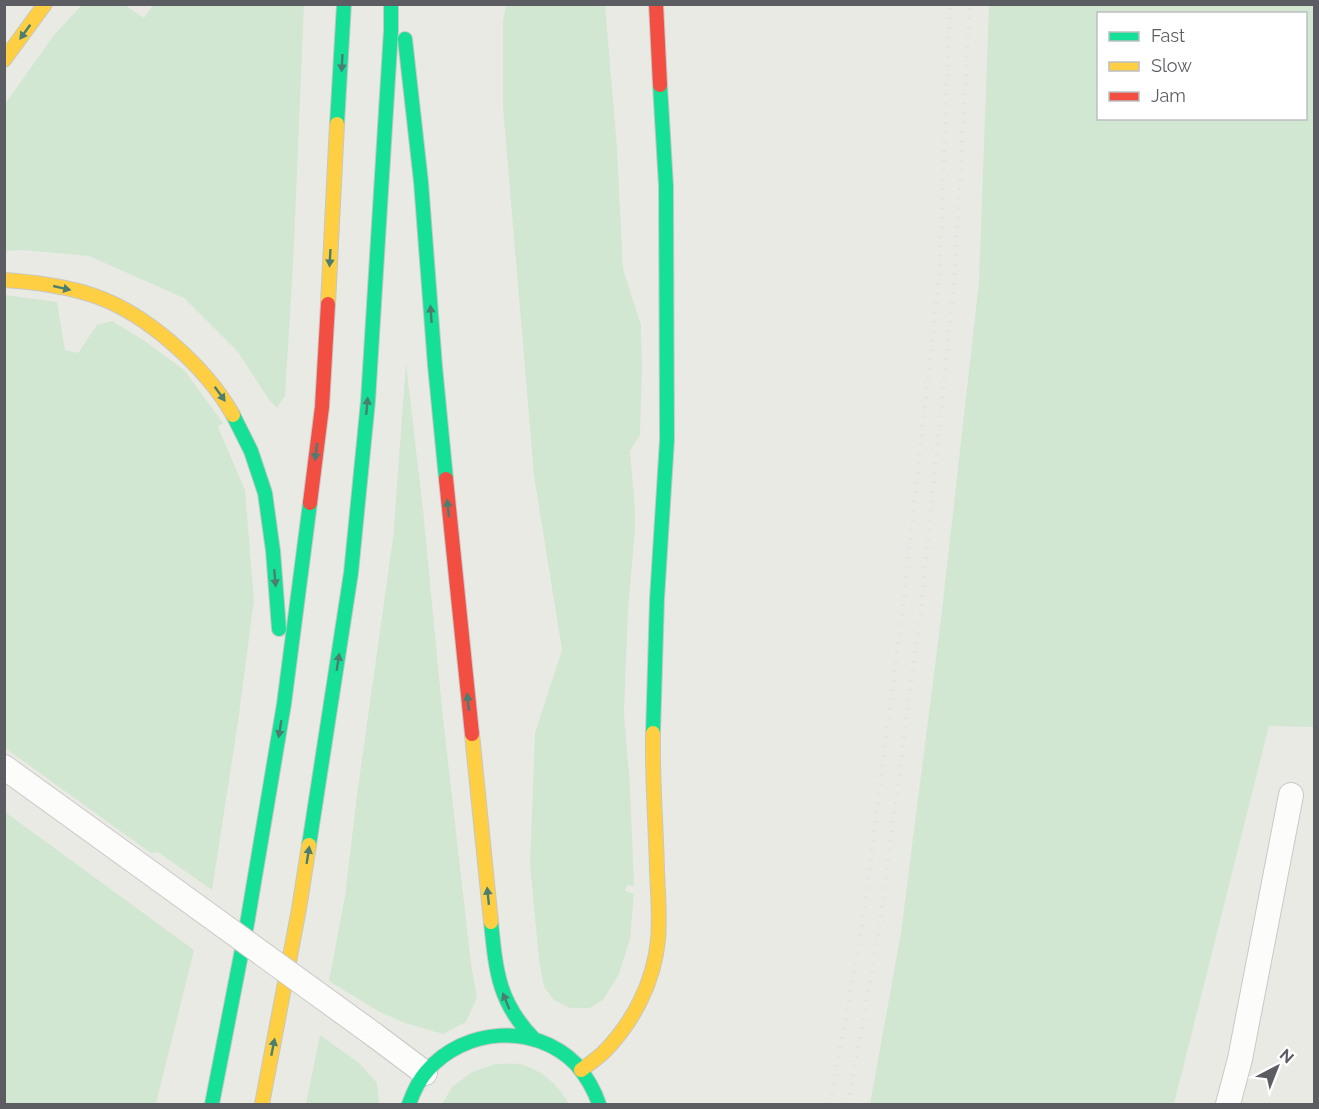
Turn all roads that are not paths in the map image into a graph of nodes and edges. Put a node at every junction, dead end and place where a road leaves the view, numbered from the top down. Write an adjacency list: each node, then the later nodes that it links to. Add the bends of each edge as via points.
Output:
1 (45, 4): 6 (main road, one-way to 6)
2 (344, 4): 8 (main road, one-way to 8, via 322,407)
3 (391, 4): 15 (main road, one-way to 3, via 299,909 351,573 368,401)
4 (402, 4): 11 (main road, one-way to 4, via 508,1006 494,955)
5 (656, 4): 12 (main road, via 667,220 667,440 653,744 658,939 654,965 631,1020 601,1055)
6 (4, 60)
7 (4, 280): 8 (main road, one-way to 8, via 62,287 97,297 130,314 187,355 230,407 260,476 270,521)
8 (284, 704): 14 (main road, one-way to 14)
9 (4, 767): 13 (street, bridge)
10 (1291, 795): 18 (street)
11 (534, 1039): 12 (main road, via 560,1052); 13 (main road, via 504,1034 474,1039 447,1052)
12 (581, 1070): 17 (main road)
13 (425, 1073): 16 (main road)
14 (212, 1104)
15 (262, 1104)
16 (409, 1104)
17 (599, 1104)
18 (1228, 1104)

